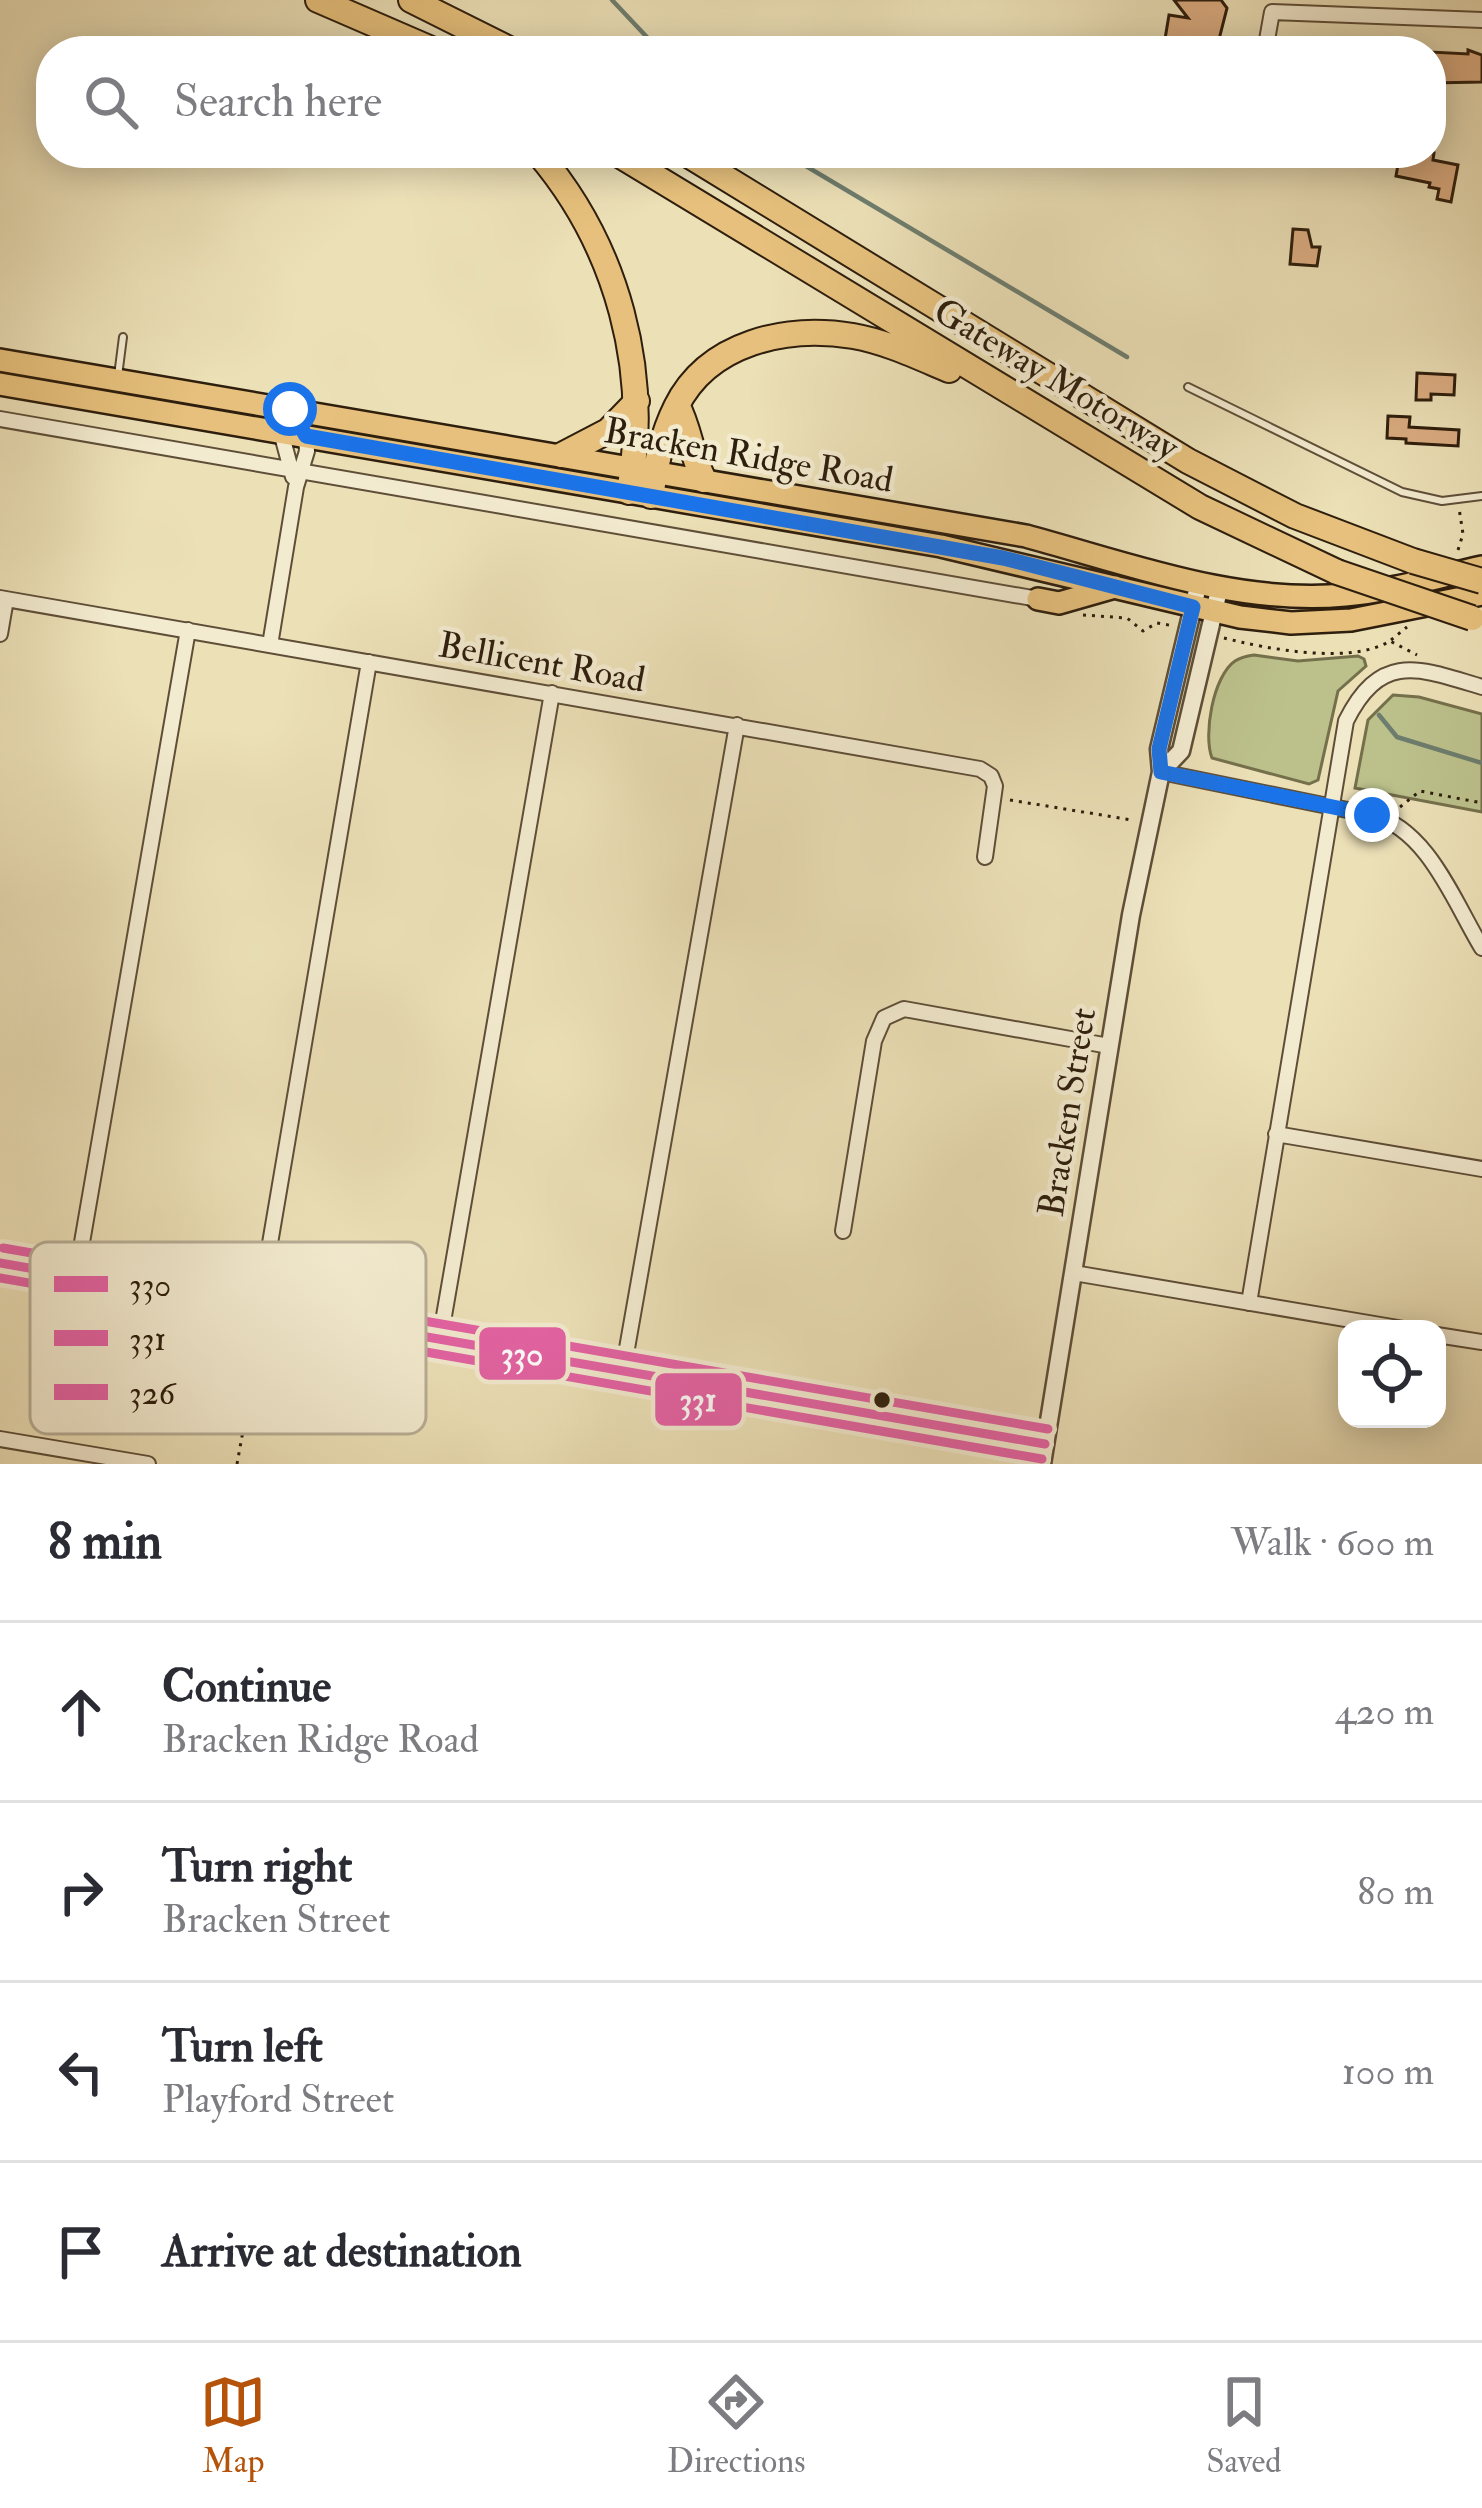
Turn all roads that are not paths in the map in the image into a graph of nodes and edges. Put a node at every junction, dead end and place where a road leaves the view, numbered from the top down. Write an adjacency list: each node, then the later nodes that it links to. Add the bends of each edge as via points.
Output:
1 (318, 0): 5 (highway)
2 (411, 0): 6 (highway)
3 (1388, 8): 4 (street); 7 (street, via 1272,12)
4 (1482, 20)
5 (401, 36)
6 (483, 36)
7 (1268, 36)
8 (549, 168): 17 (highway, via 610,275)
9 (641, 168): 13 (highway, Gateway Motorway)
10 (709, 168): 30 (highway, Gateway Motorway, bridge, via 1188,461 1294,516)
11 (123, 338): 14 (lane)
12 (0, 360): 14 (main road, Bracken Ridge Road)
13 (976, 370): 18 (highway, via 948,370 853,336 783,334 707,367); 37 (highway, Gateway Motorway, bridge, via 1200,506 1337,572)
14 (118, 381): 19 (lane); 20 (main road, Bracken Ridge Road)
15 (0, 384): 19 (main road, Bracken Ridge Road)
16 (1188, 387): 28 (lane, via 1402,492 1442,501)
17 (637, 401): 24 (highway, via 608,431); 27 (highway)
18 (676, 405): 26 (highway); 27 (highway)
19 (130, 406): 22 (main road, Bracken Ridge Road)
20 (290, 409): 23 (street); 24 (main road, Bracken Ridge Road)
21 (0, 419): 25 (street)
22 (281, 432): 23 (main road, Bracken Ridge Road); 25 (street)
23 (306, 436): 25 (street); 27 (main road, Bracken Ridge Road)
24 (562, 455): 27 (main road, Bracken Ridge Road)
25 (297, 477): 35 (street); 40 (street)
26 (704, 480): 27 (main road, Bracken Ridge Road); 31 (main road, Bracken Ridge Road, via 1027,536)
27 (642, 482): 32 (main road, Bracken Ridge Road)
28 (1482, 496)
29 (1482, 567): 31 (main road, Bracken Ridge Road, via 1349,595 1280,597)
30 (1482, 581)
31 (1209, 584): 36 (street, Bracken Street)
32 (1116, 587): 35 (main road, via 1058,603); 36 (main road, Bracken Ridge Road)
33 (1482, 594): 36 (main road, Bracken Ridge Road, via 1324,622)
34 (3, 599): 38 (street, Bellicent Road); 39 (street)
35 (1038, 599)
36 (1204, 609): 45 (street, Bracken Street, via 1180,751)
37 (1477, 619)
38 (188, 630): 40 (street, Bellicent Road); 53 (street)
39 (0, 634)
40 (270, 645): 41 (street, Bellicent Road)
41 (369, 662): 43 (street, Bellicent Road); 54 (street)
42 (1482, 687): 46 (street, via 1420,669 1387,672 1360,692 1346,721)
43 (552, 693): 44 (street, Bellicent Road); 62 (street)
44 (737, 725): 47 (street, Bellicent Road, via 980,770 995,786); 64 (street)
45 (1161, 772): 46 (street); 49 (street, Bracken Street)
46 (1331, 808): 48 (street, via 1388,819 1411,835); 50 (street)
47 (985, 857)
48 (1482, 948)
49 (1109, 1046): 52 (street, via 904,1009 884,1018); 57 (street, Bracken Street)
50 (1276, 1134): 51 (street); 58 (street)
51 (1482, 1169)
52 (843, 1231)
53 (82, 1242)
54 (272, 1242)
55 (0, 1263): 56 (street)
56 (30, 1268)
57 (1074, 1273): 58 (street); 66 (street, Bracken Street)
58 (1249, 1303): 59 (street)
59 (1350, 1320)
60 (1446, 1336): 63 (street)
61 (426, 1337): 62 (street)
62 (440, 1339): 64 (street)
63 (1482, 1342)
64 (623, 1371): 66 (street)
65 (0, 1439): 67 (street)
66 (1046, 1444): 68 (street, Bracken Street)
67 (148, 1464)
68 (1042, 1464)

